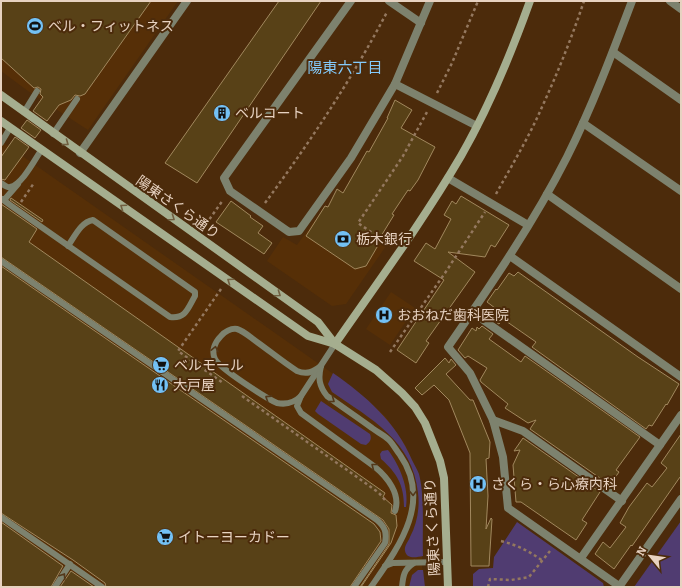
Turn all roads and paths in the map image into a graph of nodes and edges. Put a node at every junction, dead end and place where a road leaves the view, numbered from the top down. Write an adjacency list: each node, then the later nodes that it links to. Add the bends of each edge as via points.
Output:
1 (187, 1): 27 (street)
2 (351, 1): 32 (street, via 224,178)
3 (430, 1): 11 (street)
4 (478, 1): 18 (path, via 452,63)
5 (530, 1): 22 (street)
6 (584, 1): 35 (path, via 542,107)
7 (632, 1): 12 (street)
8 (670, 1): 10 (street)
9 (390, 2): 11 (street); 36 (path, via 336,101)
10 (681, 9)
11 (421, 23): 13 (street)
12 (613, 52): 17 (street); 21 (street)
13 (395, 84): 18 (street); 36 (street, via 351,158 299,231 289,232)
14 (37, 91): 19 (lane)
15 (1, 96): 19 (street, 陽東さくら通り)
16 (77, 99): 24 (lane)
17 (681, 100)
18 (432, 102): 22 (street); 40 (path, via 402,156 358,223)
19 (24, 112): 24 (street, 陽東さくら通り)
20 (1, 121): 23 (street, 陽東さくら通り)
21 (583, 123): 31 (street); 33 (street)
22 (477, 126): 29 (street)
23 (10, 128): 25 (lane); 26 (street, 陽東さくら通り)
24 (53, 134): 27 (street, 陽東さくら通り, one-way to 27)
25 (1, 142)
26 (42, 150): 28 (lane); 46 (street, 陽東さくら通り, one-way to 26, via 308,336)
27 (80, 153): 46 (street, 陽東さくら通り, one-way to 46, via 318,322)
28 (24, 176): 30 (lane, via 10,187); 34 (lane)
29 (448, 178): 35 (street); 46 (street)
30 (1, 184)
31 (681, 191)
32 (230, 192): 36 (street); 37 (path)
33 (547, 194): 38 (street); 44 (street)
34 (3, 198): 39 (lane)
35 (491, 203): 38 (street); 47 (path)
36 (259, 212)
37 (206, 224)
38 (528, 225): 41 (street)
39 (68, 246): 39 (lane, via 170,317 182,316 195,296 195,292 93,220 82,225)
40 (391, 246)
41 (510, 256): 45 (street); 49 (street)
42 (1, 261): 71 (lane, via 377,520 387,534 385,543)
43 (221, 289): 50 (path, via 178,351)
44 (681, 289)
45 (472, 312): 54 (street, via 448,347 470,373); 55 (street)
46 (335, 344): 48 (lane); 65 (street, 陽東さくら通り, via 390,382 415,407 425,423 444,478)
47 (390, 352)
48 (321, 366): 52 (lane); 52 (lane, one-way to 48, via 292,403 277,403 237,377 216,360 213,350 218,338 227,331 237,329 297,371 311,373); 68 (lane, one-way to 68, via 318,381 321,389 389,440 406,464 413,481 411,515)
49 (681, 377)
50 (229, 387)
51 (236, 392): 58 (path, via 379,493)
52 (301, 396): 59 (lane, one-way to 52, via 397,506 394,490 386,476 301,413 297,406)
53 (681, 415): 55 (street)
54 (493, 420): 57 (street, via 523,431); 63 (street, via 503,457 508,508)
55 (660, 445): 57 (street)
56 (681, 499): 76 (street)
57 (622, 501): 63 (street)
58 (387, 502)
59 (395, 511)
60 (1, 517): 67 (lane)
61 (501, 541): 64 (path, via 521,547)
62 (551, 550): 64 (path)
63 (581, 558): 76 (street)
64 (543, 561): 75 (path, via 529,577 511,580 490,579)
65 (447, 562): 66 (lane); 74 (street, 陽東さくら通り)
66 (416, 563): 68 (lane, via 393,563); 73 (lane, via 406,570)
67 (70, 564): 69 (lane, one-way to 67); 70 (lane)
68 (386, 566): 72 (lane)
69 (55, 587)
70 (102, 587)
71 (354, 587)
72 (371, 587)
73 (402, 587)
74 (448, 587)
75 (488, 587)
76 (619, 587)

